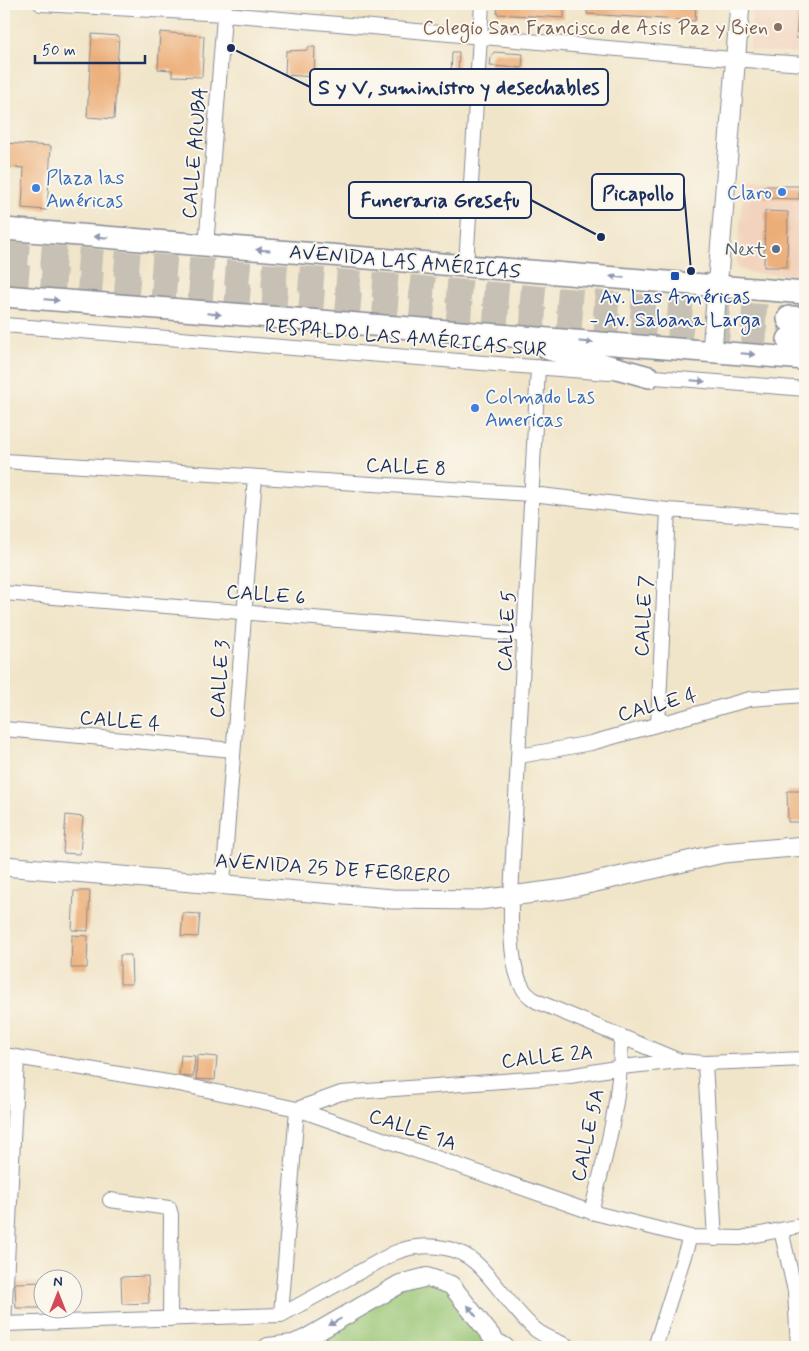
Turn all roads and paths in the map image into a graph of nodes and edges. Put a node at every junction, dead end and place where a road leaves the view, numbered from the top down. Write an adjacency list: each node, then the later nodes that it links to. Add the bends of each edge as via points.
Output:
1 (41, 4): 4 (street)
2 (482, 4): 5 (street)
3 (740, 4): 6 (main road)
4 (225, 9): 5 (street); 9 (street, CALLE ARUBA)
5 (480, 37): 6 (street); 10 (street)
6 (737, 60): 7 (street); 11 (main road)
7 (805, 64)
8 (4, 229): 9 (main road, AVENIDA LAS AMÉRICAS, one-way to 8)
9 (206, 246): 10 (main road, AVENIDA LAS AMÉRICAS, one-way to 9)
10 (466, 265): 11 (main road, AVENIDA LAS AMÉRICAS, one-way to 10)
11 (718, 286): 12 (main road, AVENIDA LAS AMÉRICAS); 17 (main road)
12 (805, 293)
13 (4, 296): 15 (main road, one-way to 15)
14 (4, 325): 18 (street, RESPALDO LAS AMÉRICAS SUR)
15 (404, 329): 17 (main road, one-way to 17); 19 (main road, via 544,348)
16 (799, 336): 17 (main road, one-way to 16)
17 (712, 351)
18 (538, 367): 19 (street, RESPALDO LAS AMÉRICAS SUR); 23 (street, CALLE 5)
19 (649, 377): 20 (street, RESPALDO LAS AMÉRICAS SUR, one-way to 20)
20 (805, 389)
21 (4, 461): 22 (street, CALLE 8)
22 (255, 477): 23 (street, CALLE 8); 27 (street, CALLE 3)
23 (532, 494): 24 (street, CALLE 8); 28 (street, CALLE 5)
24 (668, 510): 25 (street, CALLE 8); 30 (street, CALLE 7)
25 (805, 520)
26 (4, 593): 27 (street, CALLE 6)
27 (244, 612): 28 (street, CALLE 6); 32 (street, CALLE 3)
28 (525, 635): 33 (street, CALLE 5)
29 (805, 695): 30 (street, CALLE 4, via 750,699)
30 (658, 724): 33 (street, CALLE 4, via 591,743)
31 (4, 729): 32 (street, CALLE 4)
32 (234, 750): 36 (street, CALLE 3)
33 (520, 756): 37 (street, CALLE 5)
34 (805, 846): 37 (main road, AVENIDA 25 DE FEBRERO, via 723,853 565,889)
35 (4, 866): 36 (main road, AVENIDA 25 DE FEBRERO)
36 (223, 883): 37 (main road, AVENIDA 25 DE FEBRERO, via 392,899 480,900)
37 (512, 896): 38 (street, via 516,973 524,992)
38 (621, 1036): 41 (street); 43 (street, CALLE 5A)
39 (10, 1056): 44 (street, CALLE 1A, via 179,1084); 53 (street)
40 (805, 1058): 42 (street, CALLE 2A)
41 (680, 1061): 42 (street, CALLE 2A); 43 (street, CALLE 2A)
42 (705, 1063): 50 (street)
43 (621, 1067): 44 (street, CALLE 2A, via 570,1076 341,1093); 46 (street, CALLE 5A)
44 (297, 1109): 46 (street, CALLE 1A); 51 (street)
45 (110, 1200): 52 (street, via 169,1208)
46 (591, 1212): 49 (street, CALLE 1A)
47 (805, 1225): 48 (street, CALLE 1A)
48 (781, 1230): 50 (street, CALLE 1A, via 741,1238); 58 (street, via 795,1291)
49 (690, 1237): 50 (street, CALLE 1A); 57 (street)
50 (715, 1239)
51 (281, 1315): 52 (street); 56 (street, via 394,1253 425,1245 462,1254 477,1263 536,1330)
52 (170, 1319): 53 (street)
53 (4, 1324)
54 (268, 1347): 55 (street, one-way to 54, via 496,1342 452,1285 427,1277 400,1284 299,1342)
55 (505, 1347)
56 (570, 1347)
57 (656, 1347)
58 (798, 1347)

